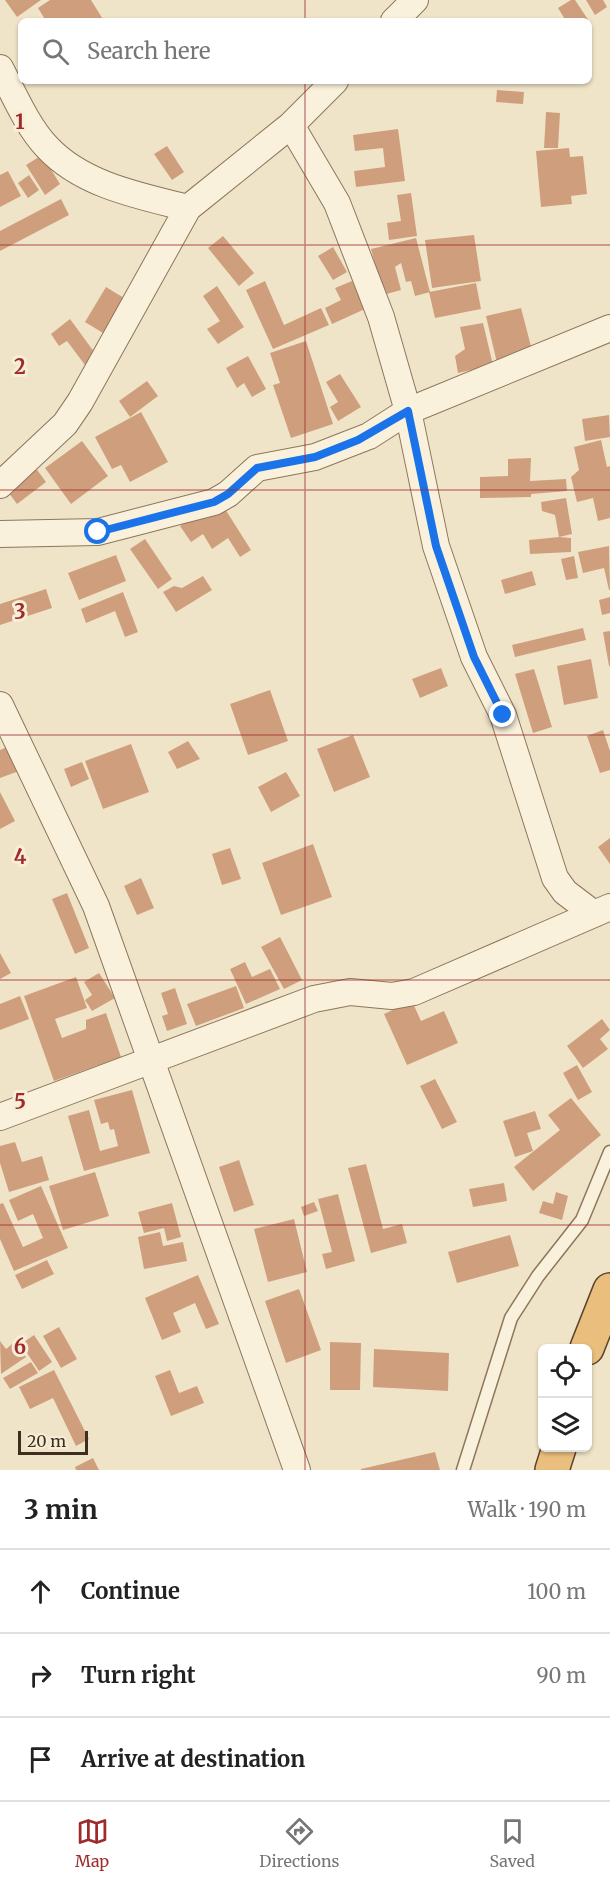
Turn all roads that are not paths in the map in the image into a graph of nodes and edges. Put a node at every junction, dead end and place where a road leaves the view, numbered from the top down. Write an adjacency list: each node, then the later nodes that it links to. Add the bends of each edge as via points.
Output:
1 (415, 0): 2 (street)
2 (397, 18)
3 (0, 68): 6 (street, via 46,147 62,160 84,175 125,192)
4 (332, 84): 5 (street)
5 (291, 125): 6 (street); 8 (street, via 337,202 381,317)
6 (188, 208): 9 (street, via 80,402 65,424)
7 (610, 328): 8 (street)
8 (408, 411): 10 (street, via 358,440 315,457 257,468 214,502 98,532); 12 (street, via 436,546 474,657 503,715 555,878 565,892)
9 (0, 485)
10 (0, 534)
11 (0, 705): 13 (street, via 96,906)
12 (602, 910): 13 (street, via 414,992 392,996 350,992 314,999)
13 (151, 1061): 14 (street); 19 (street)
14 (0, 1117)
15 (610, 1152): 20 (lane, via 582,1220 511,1318)
16 (610, 1290): 17 (highway)
17 (589, 1344)
18 (557, 1452): 21 (highway)
19 (297, 1470)
20 (463, 1470)
21 (552, 1470)

